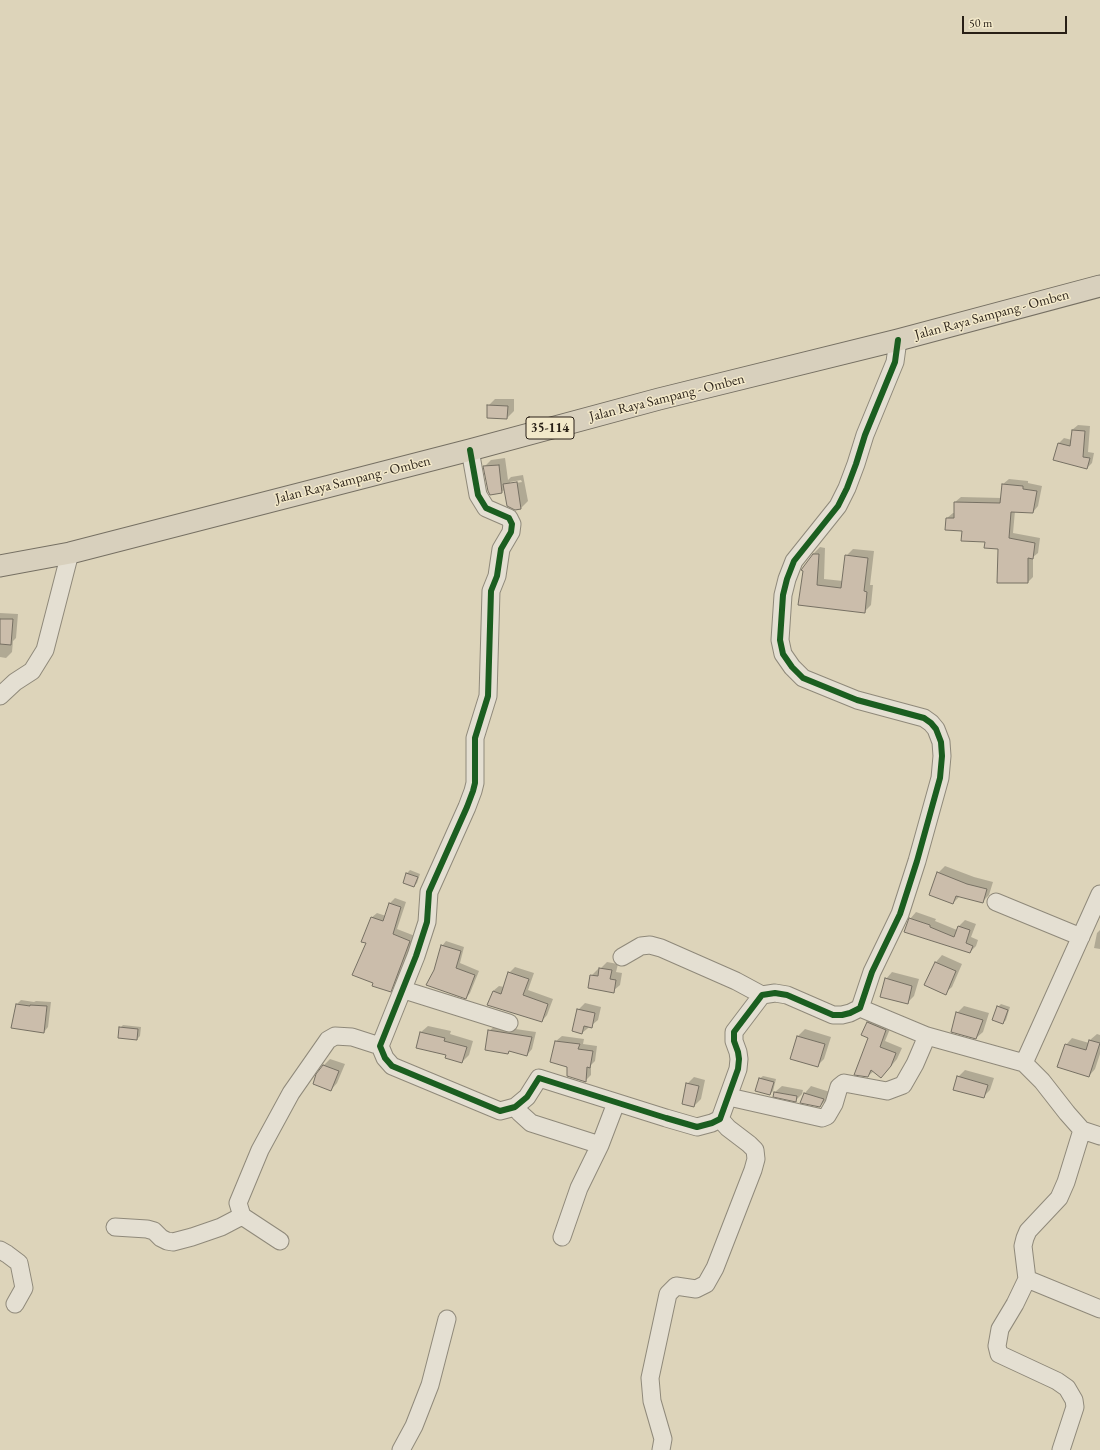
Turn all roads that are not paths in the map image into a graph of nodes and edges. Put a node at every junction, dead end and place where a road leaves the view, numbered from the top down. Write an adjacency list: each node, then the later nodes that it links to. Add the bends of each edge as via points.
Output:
1 (1100, 286): 2 (main road, Jalan Raya Sampang - Omben / 35-114)
2 (898, 340): 3 (main road, Jalan Raya Sampang - Omben / 35-114, via 659,399); 13 (street, via 895,362 865,435 847,488 838,506 794,561 783,594 780,622 783,654 803,678 856,700 924,718 936,729 941,742 940,778 917,861 900,914 872,972)
3 (470, 450): 4 (main road, Jalan Raya Sampang - Omben / 35-114); 11 (street, via 478,495 486,508 508,518 512,524 511,532 501,549 497,576 491,591 488,696 475,738 475,783 429,892 427,922)
4 (70, 553): 5 (main road, Jalan Raya Sampang - Omben / 35-114); 6 (street, via 45,650 32,671)
5 (0, 566)
6 (0, 696)
7 (1100, 894): 9 (street)
8 (996, 902): 9 (street)
9 (1081, 937): 17 (street)
10 (622, 957): 12 (street, via 641,946 661,948)
11 (404, 990): 14 (street); 16 (street)
12 (762, 995): 13 (street, via 787,995 833,1015 850,1013); 18 (street, via 734,1032 739,1060)
13 (860, 1008): 15 (street)
14 (510, 1023)
15 (927, 1036): 17 (street); 18 (street, via 903,1085 887,1091 844,1083 839,1087 830,1113 822,1118)
16 (380, 1046): 20 (street, via 392,1066 500,1110); 25 (street, via 352,1037 335,1036 328,1040 292,1093 260,1150 238,1203)
17 (1024, 1063): 22 (street)
18 (729, 1097): 21 (street)
19 (616, 1103): 20 (street, via 538,1078 527,1097); 21 (street, via 698,1127); 24 (street)
20 (516, 1107): 24 (street, via 531,1123)
21 (720, 1119): 35 (street, via 750,1144 755,1150 756,1159 754,1170 715,1268 706,1284 696,1289 676,1286 668,1294 650,1378 652,1400 663,1439)
22 (1082, 1130): 23 (street); 30 (street, via 1059,1198 1034,1224 1025,1238 1023,1246)
23 (1100, 1136)
24 (600, 1145): 27 (street, via 579,1188)
25 (242, 1216): 26 (street, via 221,1227 173,1242 147,1229); 28 (street)
26 (115, 1227)
27 (562, 1237)
28 (280, 1241)
29 (0, 1250): 31 (street, via 19,1263 24,1288)
30 (1027, 1278): 32 (street); 36 (street, via 1000,1329 997,1346 999,1354 1067,1388 1075,1407)
31 (16, 1304)
32 (1100, 1309)
33 (447, 1319): 34 (street, via 430,1385 414,1426)
34 (401, 1450)
35 (661, 1450)
36 (1060, 1450)

